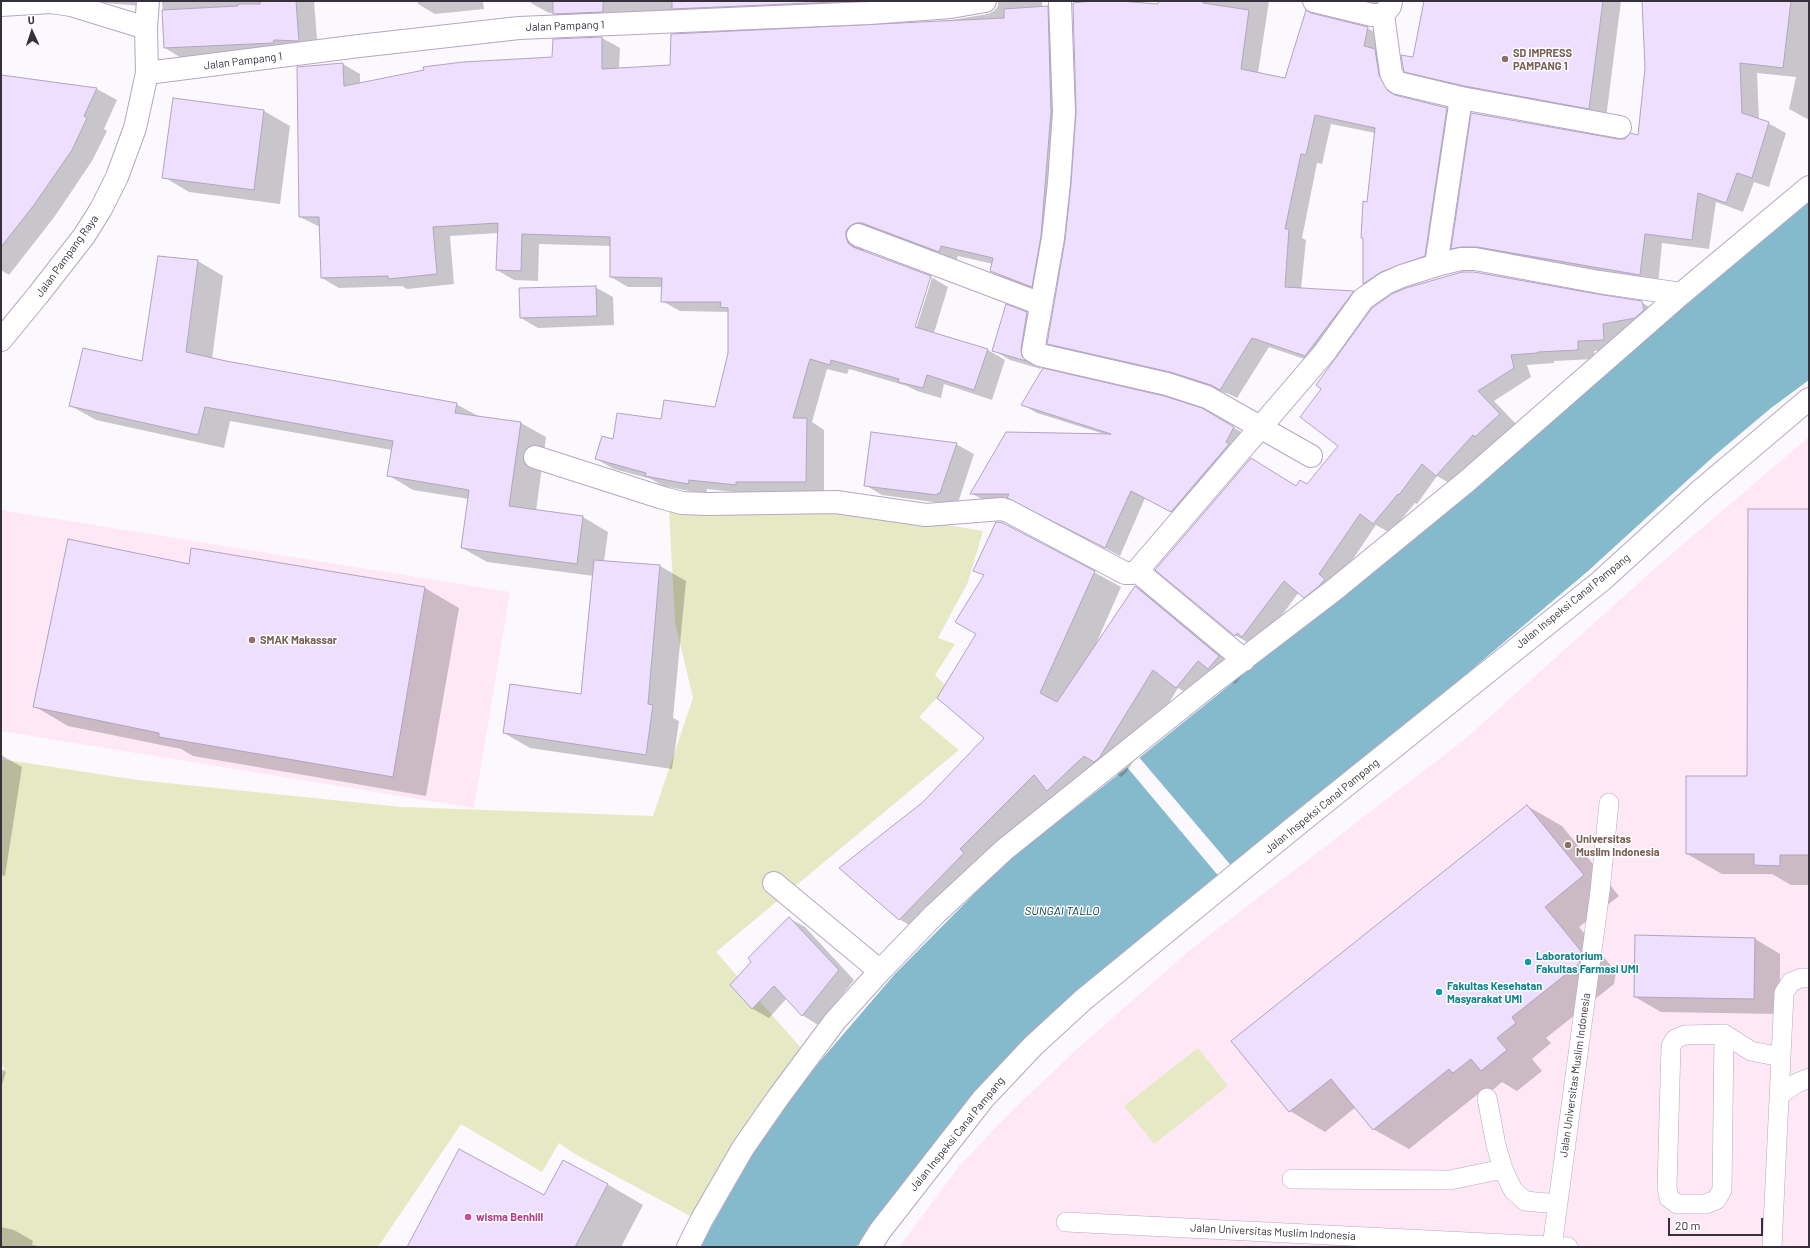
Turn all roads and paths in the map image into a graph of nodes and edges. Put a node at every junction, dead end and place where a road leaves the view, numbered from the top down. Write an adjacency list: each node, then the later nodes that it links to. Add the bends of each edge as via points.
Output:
1 (148, 1): 8 (street, Jalan Pampang Raya)
2 (985, 1): 5 (street, Jalan Pampang 1)
3 (1060, 1): 16 (street, via 1064,112 1053,238)
4 (1314, 1): 7 (street, via 1372,16)
5 (951, 4): 9 (street, Jalan Pampang 1, via 861,13 519,28)
6 (1, 6): 8 (street, via 45,2 71,5)
7 (1387, 8): 10 (street, via 1391,73 1395,81)
8 (146, 28): 9 (street, Jalan Pampang Raya)
9 (147, 73): 17 (street, Jalan Pampang Raya, via 135,128 117,177 101,209 75,248)
10 (1462, 98): 11 (street); 14 (street)
11 (1620, 127)
12 (1809, 187): 15 (street)
13 (858, 235): 16 (street)
14 (1436, 265): 15 (street, via 1461,259 1475,259); 19 (street, via 1386,283 1363,299 1325,352)
15 (1681, 294): 23 (street, via 1466,482)
16 (1041, 304): 19 (street, via 1032,348 1037,355 1181,388 1207,397)
17 (1, 340)
18 (1809, 399): 38 (street, Jalan Inspeksi Canal Pampang, via 1700,491 1601,581 1292,829 1084,1000 1033,1046 983,1100 889,1219)
19 (1261, 427): 20 (street); 22 (street)
20 (1311, 456)
21 (535, 457): 22 (street, via 682,502 836,502 926,515 1002,509 1125,573)
22 (1137, 571): 23 (street)
23 (1244, 660): 26 (street, via 1004,850 934,915)
24 (1609, 803): 35 (lane, Jalan Universitas Muslim Indonesia, via 1600,891)
25 (774, 883): 26 (street)
26 (880, 971): 37 (street, via 835,1021 777,1099 743,1148)
27 (1809, 978): 29 (lane, via 1791,982 1784,993)
28 (1724, 1034): 28 (lane, via 1685,1035 1675,1039 1671,1046 1667,1187 1669,1198 1677,1204 1705,1204 1716,1200 1722,1190); 29 (lane, via 1751,1051)
29 (1781, 1057): 31 (lane)
30 (1809, 1078): 31 (lane)
31 (1779, 1095): 40 (lane)
32 (1487, 1098): 33 (lane)
33 (1503, 1169): 34 (lane, via 1450,1180); 35 (lane, via 1514,1190 1525,1201)
34 (1292, 1179)
35 (1558, 1204): 39 (lane, Jalan Universitas Muslim Indonesia)
36 (1066, 1222): 39 (lane, Jalan Universitas Muslim Indonesia)
37 (688, 1247)
38 (870, 1247)
39 (1557, 1247)
40 (1772, 1247)

